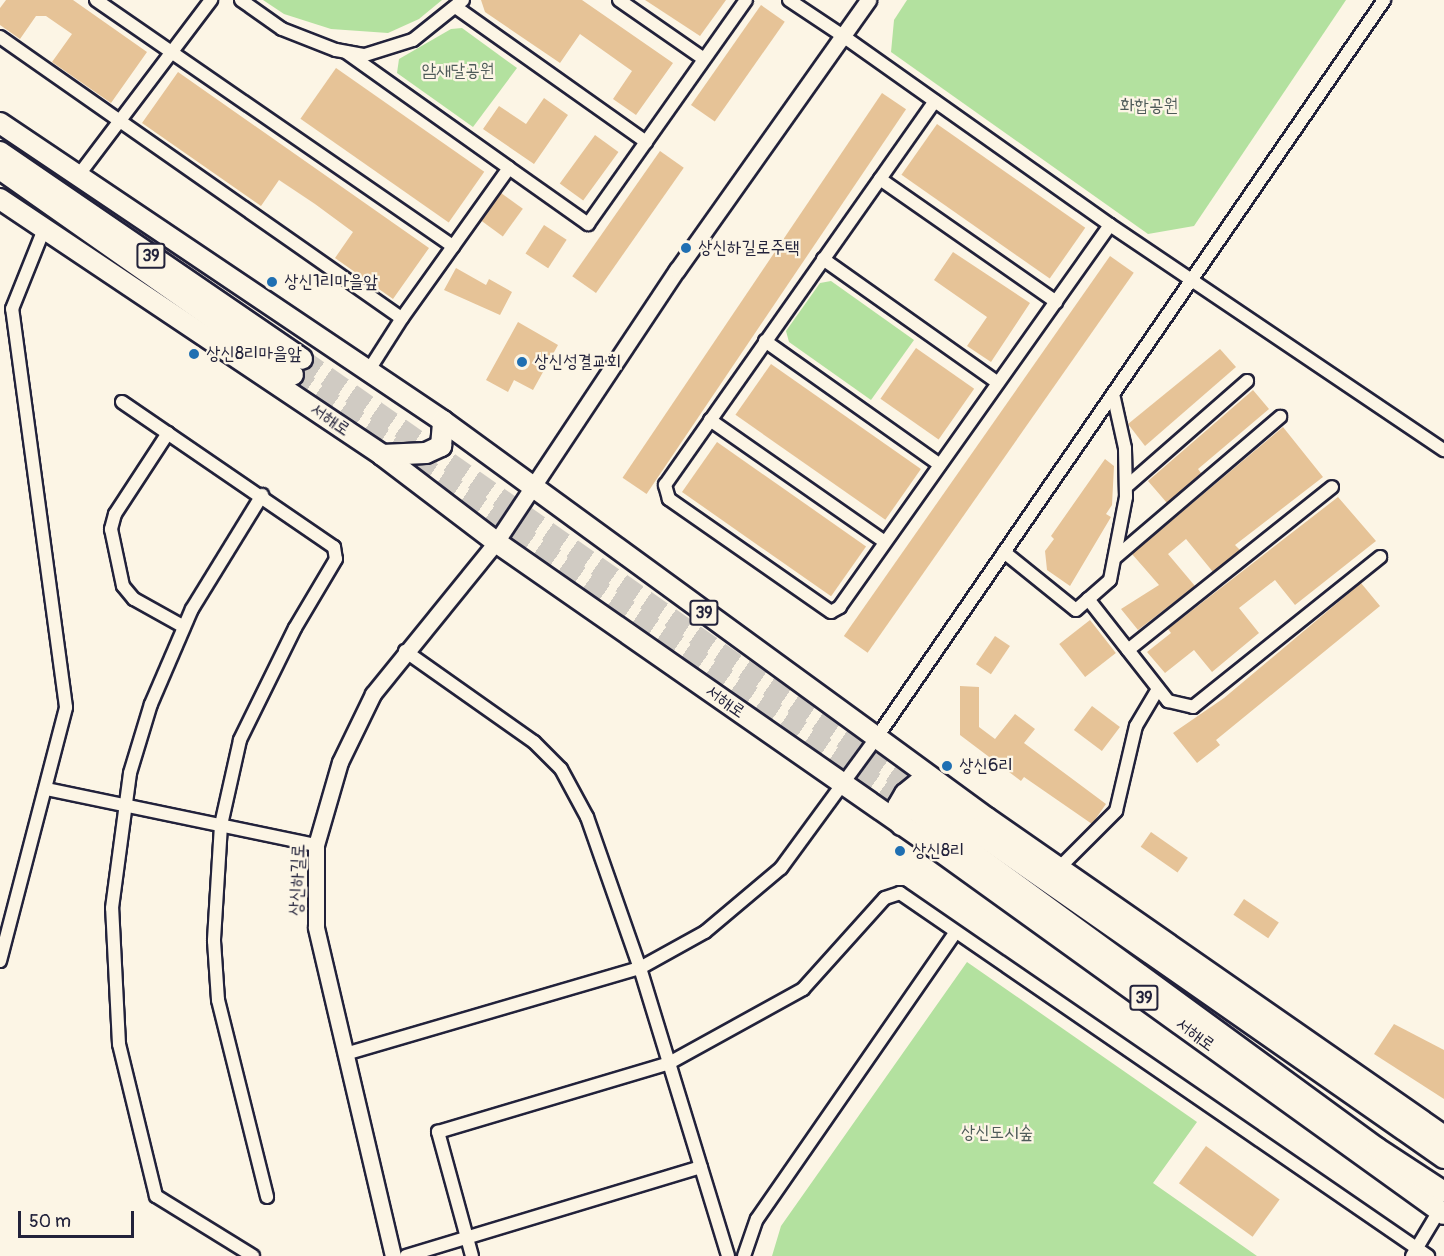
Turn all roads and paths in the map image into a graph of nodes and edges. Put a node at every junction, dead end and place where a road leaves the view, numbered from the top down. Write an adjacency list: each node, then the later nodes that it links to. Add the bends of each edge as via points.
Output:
1 (96, 0): 12 (street)
2 (211, 0): 12 (street)
3 (241, 0): 13 (street, via 282,29)
4 (619, 0): 14 (street)
5 (746, 0): 14 (street)
6 (789, 0): 10 (street)
7 (868, 0): 10 (street, 상신하길로)
8 (1384, 0): 29 (street)
9 (460, 4): 13 (street, via 413,40 365,55); 18 (street)
10 (843, 36): 15 (street); 47 (street, 상신하길로, via 677,270)
11 (0, 37): 16 (street)
12 (170, 51): 16 (street); 27 (street)
13 (346, 52): 20 (street)
14 (704, 59): 18 (street)
15 (935, 101): 23 (street); 25 (street)
16 (118, 120): 22 (street); 31 (street)
17 (0, 123): 22 (main road, 39)
18 (646, 142): 20 (street, via 588,224)
19 (0, 152): 21 (main road, 39, via 297,367)
20 (509, 168): 27 (street)
21 (0, 170)
22 (78, 176): 33 (main road, 39)
23 (880, 179): 28 (street); 30 (street)
24 (0, 199): 26 (main road, 서해로 / 39)
25 (1110, 225): 29 (street); 30 (street)
26 (44, 229): 43 (main road, 서해로 / 39); 62 (street, via 12,309 66,707)
27 (453, 246): 31 (street)
28 (823, 259): 32 (street); 35 (street)
29 (1191, 280): 36 (street); 42 (street)
30 (1056, 302): 35 (street)
31 (402, 318): 33 (street)
32 (765, 341): 39 (street); 44 (street)
33 (367, 373): 40 (main road, 39)
34 (1247, 381): 45 (street)
35 (999, 383): 44 (street)
36 (1113, 394): 45 (street, via 1125,448); 51 (street)
37 (122, 402): 41 (street)
38 (1280, 417): 52 (street)
39 (710, 420): 50 (street); 50 (street, via 667,480 667,496 826,610 838,610)
40 (443, 421): 43 (main road, via 441,446 426,453); 47 (main road, 39)
41 (168, 433): 48 (street); 55 (street, via 115,514 111,529 123,586 134,599)
42 (1444, 450)
43 (382, 454): 49 (main road, 서해로 / 39)
44 (940, 465): 50 (street)
45 (1125, 487): 52 (street)
46 (1332, 487): 56 (street)
47 (531, 489): 49 (street, 상신하길로); 59 (main road, 39)
48 (262, 495): 55 (street); 64 (street, via 334,547 336,559 295,628 240,740)
49 (496, 542): 57 (street, 상신하길로); 61 (main road, 서해로 / 39)
50 (885, 542)
51 (1004, 552): 54 (street, via 1076,610); 59 (street)
52 (1116, 557): 54 (street, via 1110,580)
53 (1380, 558): 58 (street, via 1192,707 1168,701)
54 (1088, 599): 56 (street)
55 (184, 627): 63 (street, via 151,704)
56 (1128, 650): 58 (street)
57 (405, 651): 66 (street, 상신하길로, via 373,694 340,762); 70 (street, via 534,742 561,769 587,818)
58 (1158, 689): 67 (street, via 1136,726 1116,811)
59 (877, 737): 60 (main road, 39); 61 (street)
60 (936, 780): 65 (main road, via 920,783 905,794 898,806); 67 (main road, 39)
61 (842, 785): 65 (main road, 서해로 / 39); 70 (street, via 781,868 750,898 671,954)
62 (47, 789): 63 (street); 69 (street)
63 (124, 806): 64 (street); 81 (street, via 112,908 113,986 118,1044 156,1196)
64 (222, 825): 66 (street); 77 (street, via 214,941 218,1000)
65 (901, 825): 78 (main road, 서해로 / 39)
66 (316, 845): 71 (street, 상신하길로, via 316,927)
67 (1059, 868): 73 (main road, 39)
68 (955, 933): 72 (street, via 905,894 889,895 803,989); 80 (street); 86 (street, via 757,1219)
69 (0, 960)
70 (640, 968): 71 (street); 72 (street)
71 (345, 1054): 82 (street, 상신하길로)
72 (669, 1063): 75 (street); 79 (street, via 438,1132)
73 (1444, 1136)
74 (1444, 1158): 76 (main road, 서해로 / 39, via 914,799 1377,1148)
75 (701, 1167): 79 (street); 85 (street)
76 (1444, 1192)
77 (267, 1197)
78 (1441, 1212): 80 (street)
79 (467, 1238): 83 (street); 84 (street)
80 (1414, 1252): 87 (street)
81 (253, 1256)
82 (393, 1256)
83 (406, 1256)
84 (472, 1256)
85 (728, 1256)
86 (744, 1256)
87 (1428, 1256)

